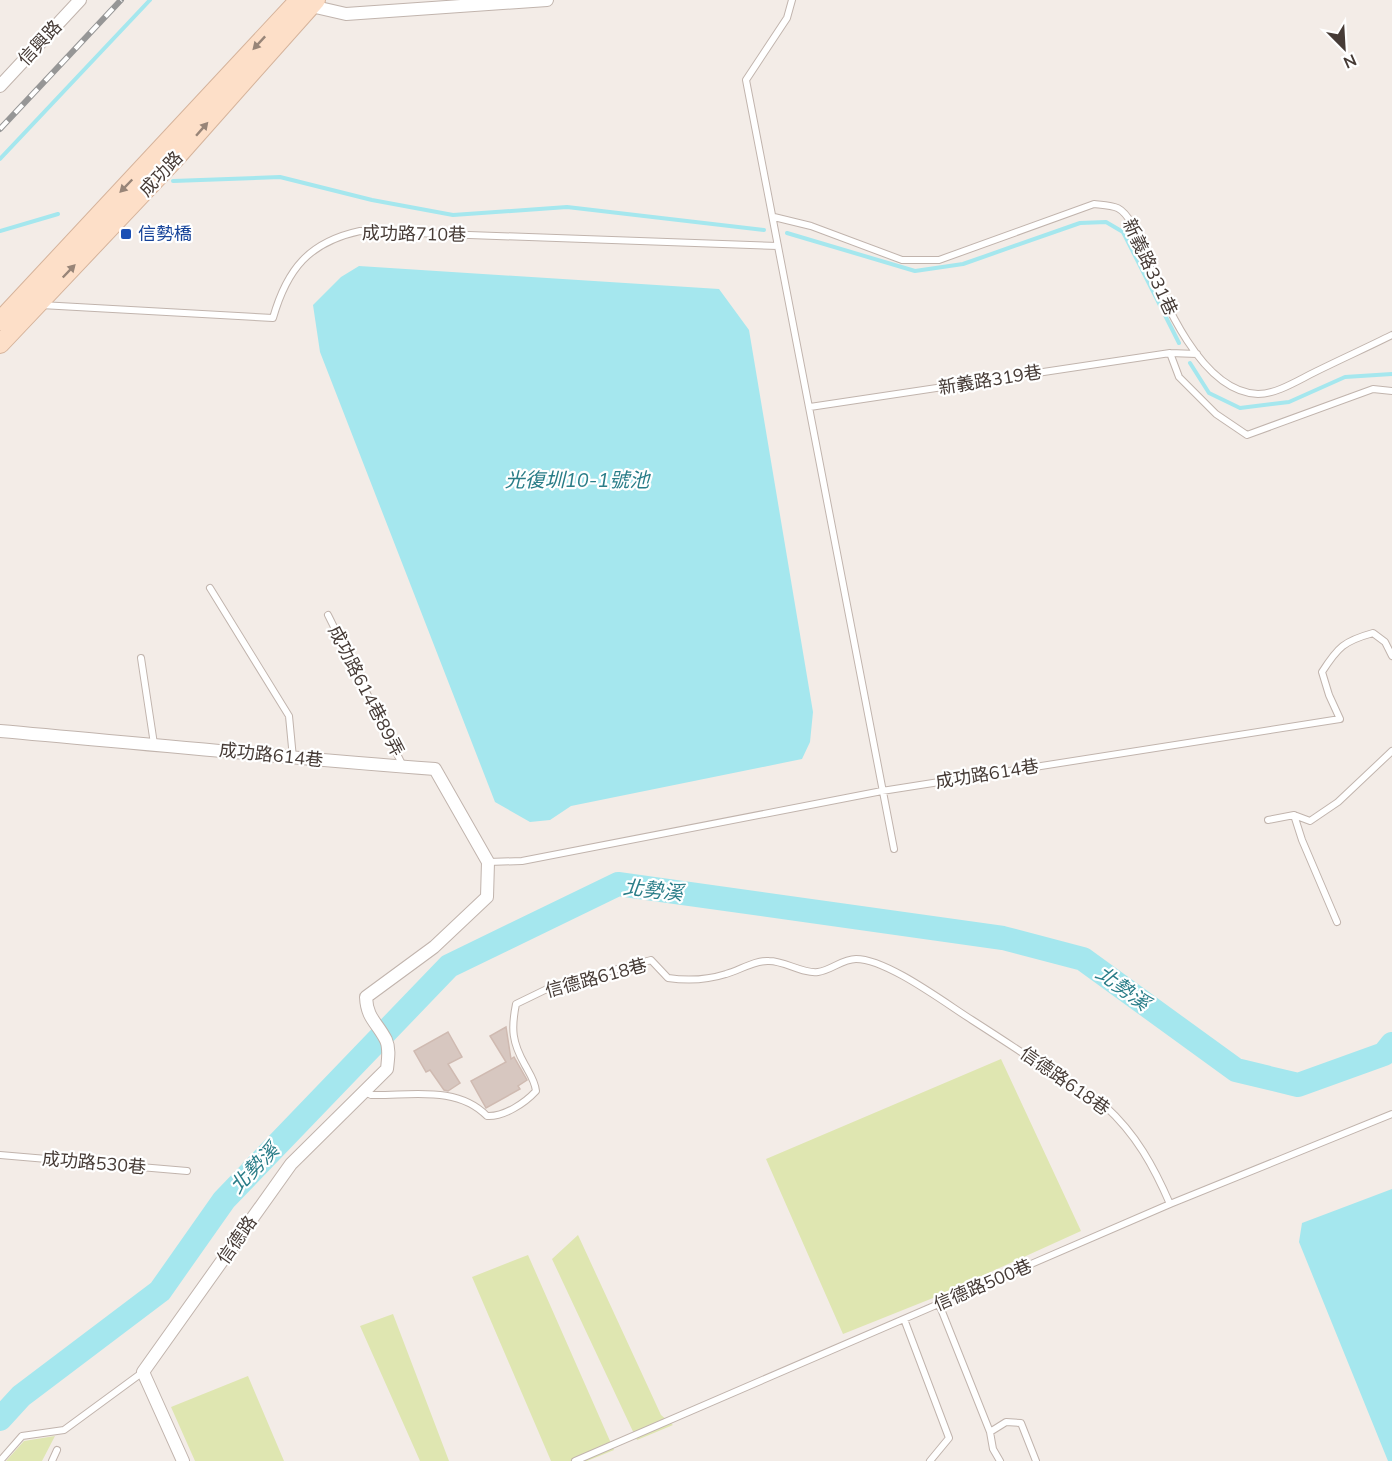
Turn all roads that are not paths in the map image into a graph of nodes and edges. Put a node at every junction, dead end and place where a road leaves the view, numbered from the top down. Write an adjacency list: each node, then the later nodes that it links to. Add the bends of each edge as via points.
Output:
1 (80, 0): 5 (street, 信興路)
2 (547, 0): 4 (street, via 346,14)
3 (792, 0): 6 (lane, via 787,18 746,80)
4 (308, 2): 8 (street, 成功路, via 173,161)
5 (0, 86)
6 (774, 217): 7 (lane); 13 (lane, 新義路331巷, via 811,226 902,260 939,260 1094,204 1112,206 1124,211 1132,224 1173,318)
7 (778, 246): 8 (lane, 成功路710巷, via 360,231 323,243 308,255 282,290 273,318); 15 (lane)
8 (31, 300): 9 (street, 成功路); 11 (street, 成功路)
9 (0, 321)
10 (1392, 335): 13 (lane, 新義路331巷, via 1280,389 1259,394 1241,391 1219,380)
11 (0, 344)
12 (1170, 353): 13 (lane, 新義路319巷); 14 (lane, via 1179,377 1216,414 1247,435 1373,390); 15 (lane, 新義路319巷)
13 (1197, 354)
14 (1392, 391)
15 (810, 407): 25 (lane)
16 (210, 588): 23 (lane, via 289,716)
17 (328, 615): 24 (lane, 成功路614巷89弄)
18 (1392, 656): 25 (lane, 成功路614巷, via 1385,642 1373,633 1350,639 1333,655 1322,672 1340,719)
19 (141, 658): 21 (lane)
20 (0, 731): 21 (street, 成功路614巷)
21 (154, 744): 23 (street, 成功路614巷)
22 (1392, 751): 26 (lane, via 1338,802 1310,821)
23 (293, 759): 24 (street, 成功路614巷)
24 (404, 766): 29 (street, 成功路614巷, via 435,769)
25 (882, 791): 28 (lane); 29 (lane, 成功路614巷, via 522,861)
26 (1294, 815): 27 (lane); 30 (lane)
27 (1268, 820)
28 (894, 849)
29 (488, 862): 31 (street, 信德路, via 487,897 434,947 366,997 366,1010 386,1040 389,1052 387,1069)
30 (1337, 922)
31 (365, 1092): 35 (lane, 信德路618巷, via 430,1093 463,1099 488,1116 495,1116 529,1099 536,1091 514,1042 512,1026 516,1004 551,987 651,960 668,978 681,980 725,974 763,961 816,972 845,961 867,960 912,981 1104,1105 1149,1158); 38 (street, 信德路, via 291,1164)
32 (1392, 1114): 35 (lane, 信德路500巷)
33 (0, 1155): 34 (lane, 成功路530巷)
34 (187, 1171)
35 (1170, 1204): 36 (lane, 信德路500巷)
36 (939, 1304): 37 (lane, 信德路500巷); 39 (lane)
37 (904, 1318): 44 (lane, 信德路500巷); 45 (lane, via 949,1438)
38 (144, 1372): 41 (lane, via 64,1430 22,1436); 43 (street)
39 (990, 1432): 46 (lane); 47 (lane, via 1006,1422 1022,1424)
40 (57, 1450): 42 (lane)
41 (0, 1461)
42 (52, 1461)
43 (183, 1461)
44 (575, 1461)
45 (930, 1461)
46 (1000, 1461)
47 (1036, 1461)

